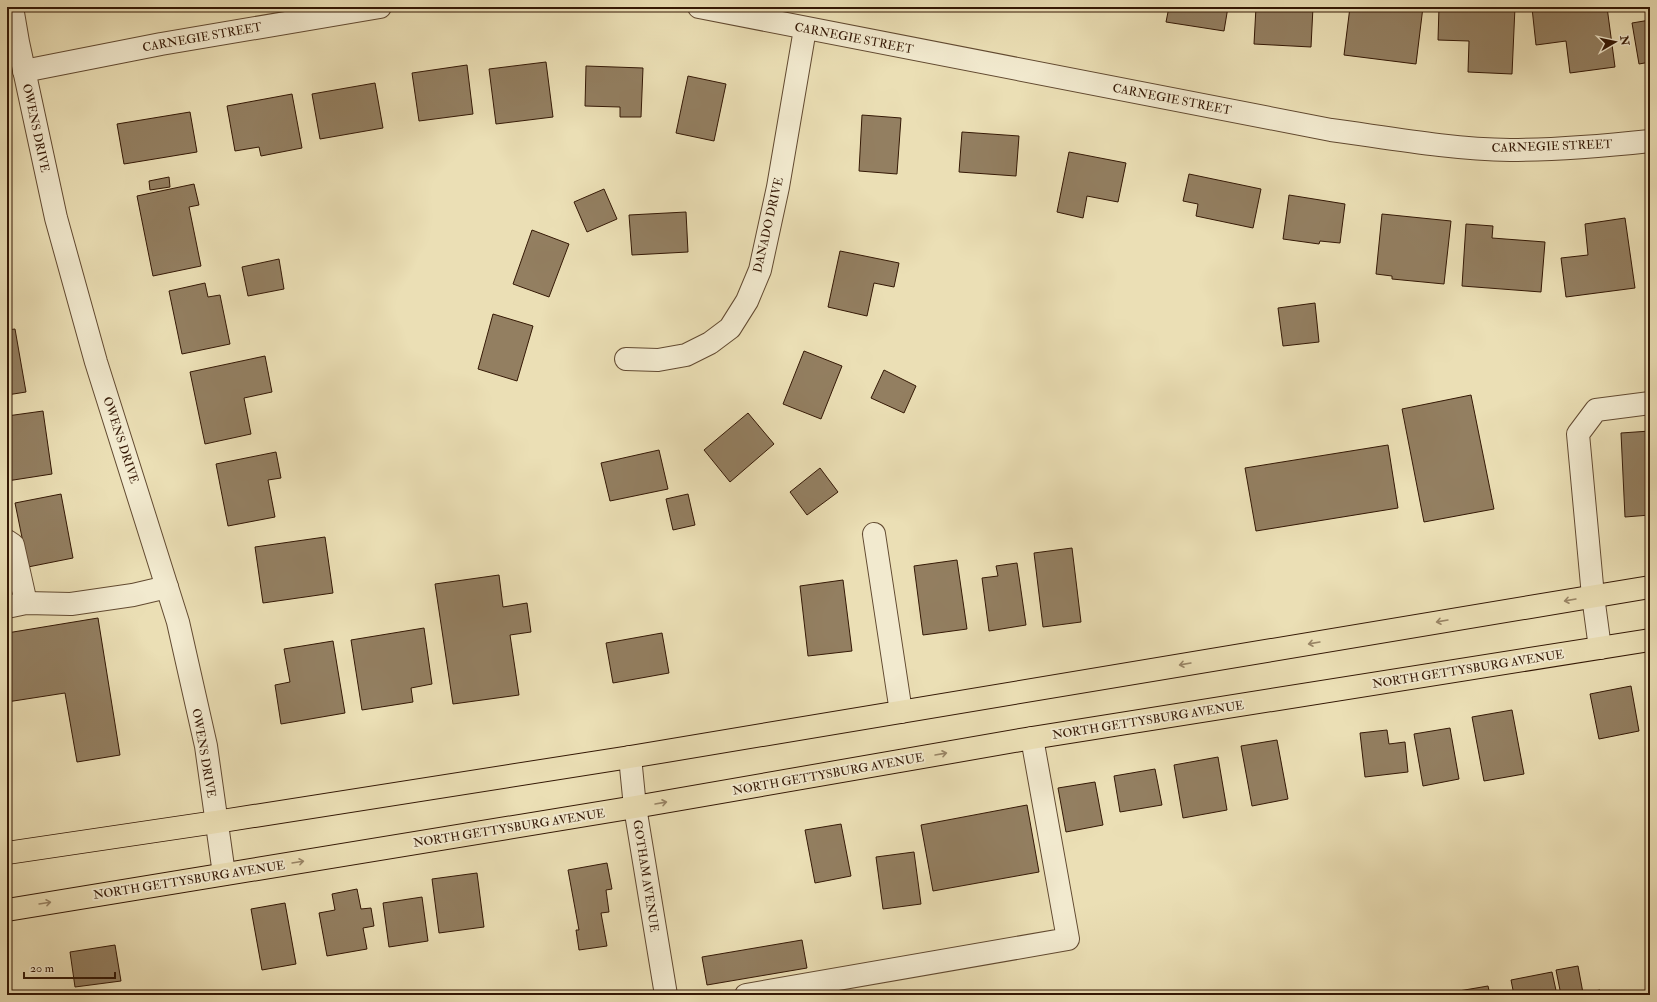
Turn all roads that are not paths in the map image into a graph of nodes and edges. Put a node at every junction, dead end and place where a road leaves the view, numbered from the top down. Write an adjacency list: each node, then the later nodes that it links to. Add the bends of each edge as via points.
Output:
1 (12, 7): 5 (street, OWENS DRIVE)
2 (380, 7): 5 (street, CARNEGIE STREET, via 162,44)
3 (699, 7): 4 (street, CARNEGIE STREET)
4 (806, 29): 6 (street, CARNEGIE STREET, via 1331,130 1437,145 1509,150 1584,148); 7 (street, DANADO DRIVE, via 765,248 760,270 747,301 730,328 710,343 686,355 658,360)
5 (24, 71): 11 (street, OWENS DRIVE, via 60,233 96,362)
6 (1650, 141)
7 (626, 359)
8 (1650, 403): 13 (street, via 1596,410 1578,434)
9 (874, 534): 17 (street)
10 (7, 541): 14 (street, via 13,544)
11 (167, 587): 14 (street, via 71,604); 21 (street, OWENS DRIVE, via 178,622 206,746)
12 (1650, 587): 13 (main road)
13 (1593, 596): 16 (street); 17 (main road, one-way to 17)
14 (16, 605)
15 (1650, 640): 16 (main road, NORTH GETTYSBURG AVENUE)
16 (1600, 648): 18 (main road, NORTH GETTYSBURG AVENUE)
17 (901, 712): 19 (main road)
18 (1032, 738): 20 (main road, NORTH GETTYSBURG AVENUE, one-way to 18); 26 (street, via 1068,939)
19 (630, 757): 20 (street, GOTHAM AVENUE); 21 (main road)
20 (635, 807): 23 (main road, NORTH GETTYSBURG AVENUE, one-way to 20); 25 (street, GOTHAM AVENUE)
21 (216, 822): 22 (main road); 23 (street, OWENS DRIVE)
22 (7, 853)
23 (224, 874): 24 (main road, NORTH GETTYSBURG AVENUE, one-way to 23)
24 (7, 910)
25 (666, 995)
26 (746, 995)

